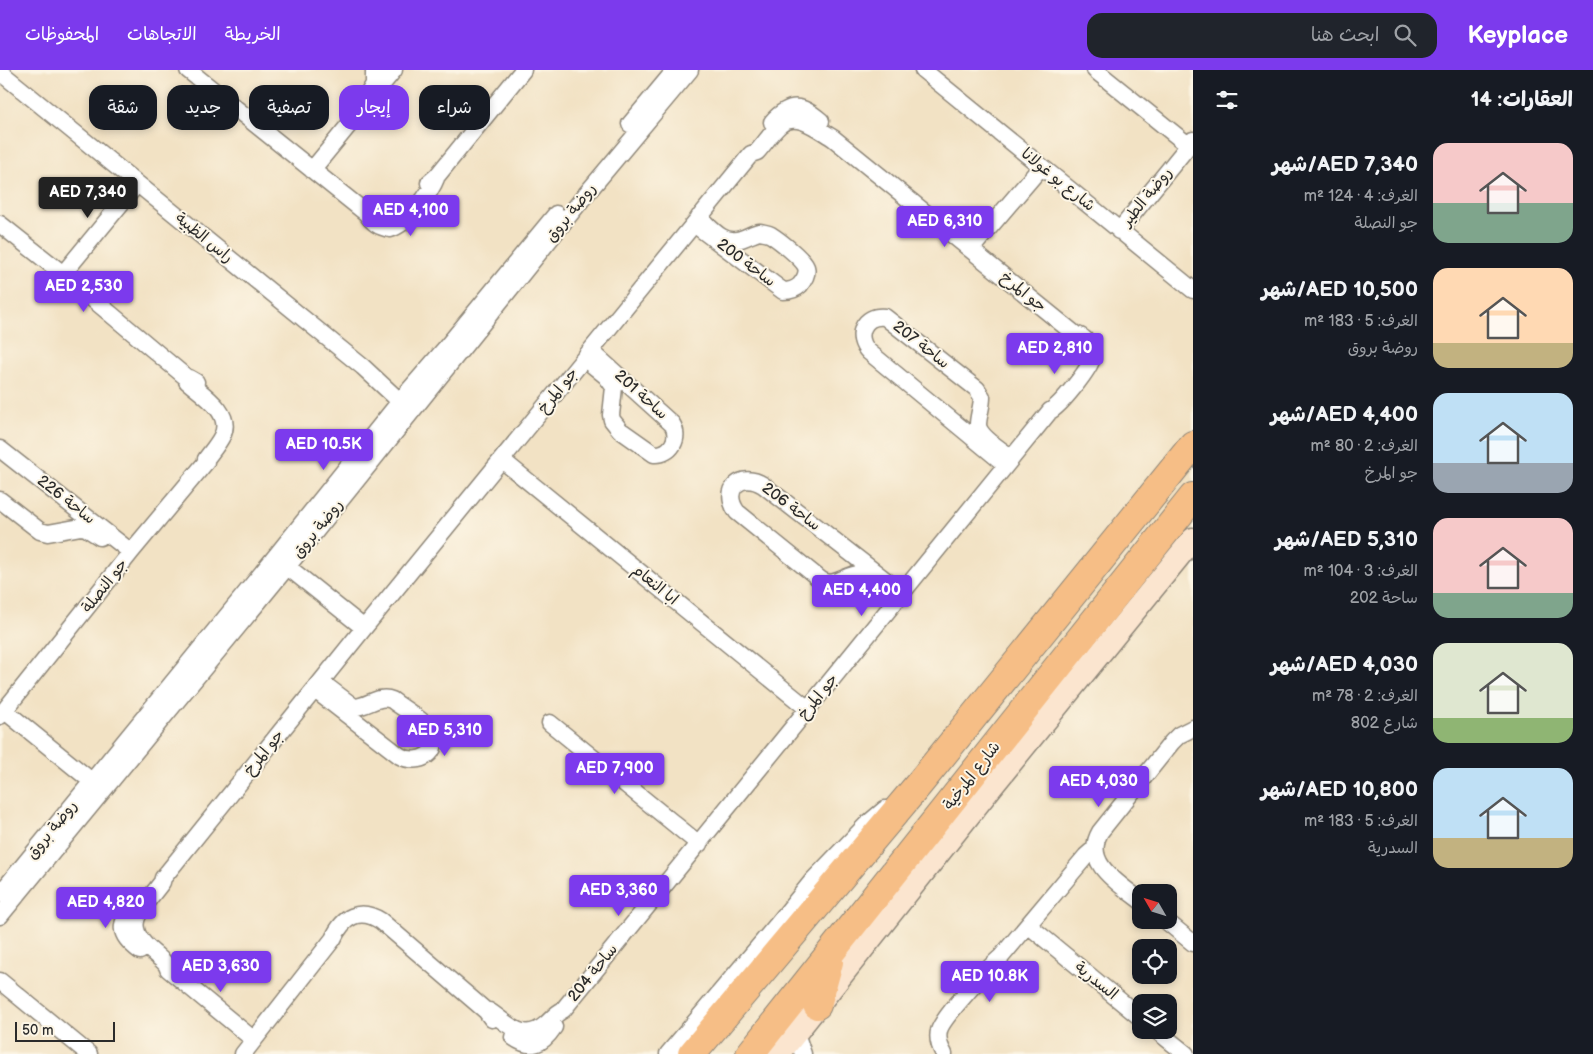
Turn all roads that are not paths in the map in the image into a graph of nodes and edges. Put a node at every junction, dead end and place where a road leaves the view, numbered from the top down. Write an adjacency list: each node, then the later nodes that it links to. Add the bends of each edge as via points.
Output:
1 (188, 70): 12 (street)
2 (374, 70): 12 (street, via 372,89)
3 (394, 70): 12 (street)
4 (523, 70): 12 (street, via 437,176 433,188 396,228 390,230 377,226 366,213)
5 (675, 70): 25 (street, روضة بروق, via 443,351)
6 (690, 70): 25 (street, روضة بروق)
7 (923, 70): 11 (street, شارع بو غولانا)
8 (1094, 70): 10 (street)
9 (0, 72): 13 (street, راس الظبية)
10 (1191, 142): 16 (street, روضة الطير)
11 (1041, 167): 16 (street, شارع بو غولانا); 18 (street)
12 (310, 168)
13 (137, 184): 20 (street); 25 (street, راس الظبية, via 363,367 375,373)
14 (696, 221): 17 (street, ساحة 200, via 724,239 734,241); 18 (street, جو المرخ, via 751,154 757,152 779,126 790,119 804,121 833,138); 19 (street, ساحة 200); 22 (street, جو المرخ)
15 (0, 224): 20 (street, جو النصلة)
16 (1119, 230): 21 (street, شارع بو غولانا)
17 (746, 237): 19 (street); 19 (street, ساحة 200, via 760,232 774,237 802,262 806,274 797,288 783,291)
18 (971, 249): 31 (street, جو المرخ, via 1076,334 1081,353 1080,367 1075,376)
19 (743, 262)
20 (63, 274): 38 (street, جو النصلة, via 187,378 224,418 222,436 206,462)
21 (1193, 290)
22 (588, 355): 23 (street, ساحة 201); 24 (street, ساحة 201, via 612,381); 30 (street, جو المرخ)
23 (639, 393): 24 (street, via 626,394); 24 (street, ساحة 201, via 676,429 674,444 665,452 649,452 616,426 611,415)
24 (614, 400)
25 (408, 403): 39 (street, روضة بروق)
26 (980, 414): 27 (street, via 968,422); 27 (street, ساحة 207, via 982,398 977,389 891,321 878,316 871,319 861,333 863,346); 31 (street, ساحة 207, via 978,426 981,433)
27 (955, 423): 31 (street, ساحة 207)
28 (1193, 445): 51 (highway)
29 (0, 449): 34 (street, ساحة 226)
30 (502, 460): 42 (street, جو المرخ); 45 (street, ابا النعام)
31 (1009, 461): 41 (street, جو المرخ)
32 (1193, 497): 64 (highway, شارع المرخية)
33 (0, 500): 35 (street, ساحة 226, via 40,531)
34 (67, 501): 35 (street, via 67,516); 38 (street, ساحة 226)
35 (62, 530): 38 (street, ساحة 226, via 86,528)
36 (1193, 539): 67 (main road, شارع المرخية)
37 (847, 550): 40 (street, via 850,564); 40 (street, ساحة 206, via 757,481 746,479 734,486 730,499 737,512 821,580 831,583); 41 (street, ساحة 206)
38 (129, 555): 46 (street, جو النصلة)
39 (281, 562): 42 (street); 52 (street, روضة بروق)
40 (845, 578): 41 (street, ساحة 206, via 868,575)
41 (900, 596): 45 (street, جو المرخ)
42 (364, 628): 43 (street, جو المرخ)
43 (318, 686): 44 (street, via 354,707); 49 (street); 71 (street, جو المرخ, via 164,878 138,915 135,929 142,944 168,969)
44 (366, 705): 49 (street); 49 (street, via 379,698 392,700 431,731 432,749 426,757 408,761)
45 (808, 709): 53 (street, جو المرخ)
46 (2, 713): 52 (street, جو النصلة)
47 (550, 722): 53 (street)
48 (1193, 728): 54 (street, via 1172,742 1100,832)
49 (365, 729)
50 (1193, 738): 55 (street, via 1177,748 1106,835 1105,856 1112,868)
51 (919, 784): 75 (street, via 866,825 812,880); 76 (highway)
52 (98, 786): 56 (street, روضة بروق); 58 (street, روضة بروق)
53 (699, 844): 71 (street, ساحة 204, via 563,1010 542,1028 528,1034 519,1032 486,1011 375,917 367,914 346,920)
54 (1094, 849): 57 (street, via 1101,866); 60 (street)
55 (1132, 885)
56 (0, 894)
57 (1132, 894)
58 (0, 916)
59 (1178, 924): 62 (street)
60 (1028, 925): 65 (street); 68 (street, السدرية)
61 (1176, 929): 63 (street)
62 (1193, 936)
63 (1193, 943)
64 (831, 953): 67 (highway); 77 (highway, شارع المرخية)
65 (1001, 957): 80 (street, via 943,1022 939,1041); 81 (street, via 996,971 952,1026 949,1041)
66 (0, 981): 73 (street)
67 (817, 1006): 69 (main road, شارع المرخية)
68 (1132, 1011)
69 (798, 1030): 78 (main road, شارع المرخية); 79 (street)
70 (1166, 1039): 72 (street)
71 (254, 1040): 74 (street, ساحة 204)
72 (1182, 1053)
73 (89, 1054)
74 (243, 1054)
75 (668, 1054)
76 (692, 1054)
77 (750, 1054)
78 (779, 1054)
79 (803, 1054)
80 (944, 1054)
81 (956, 1054)

